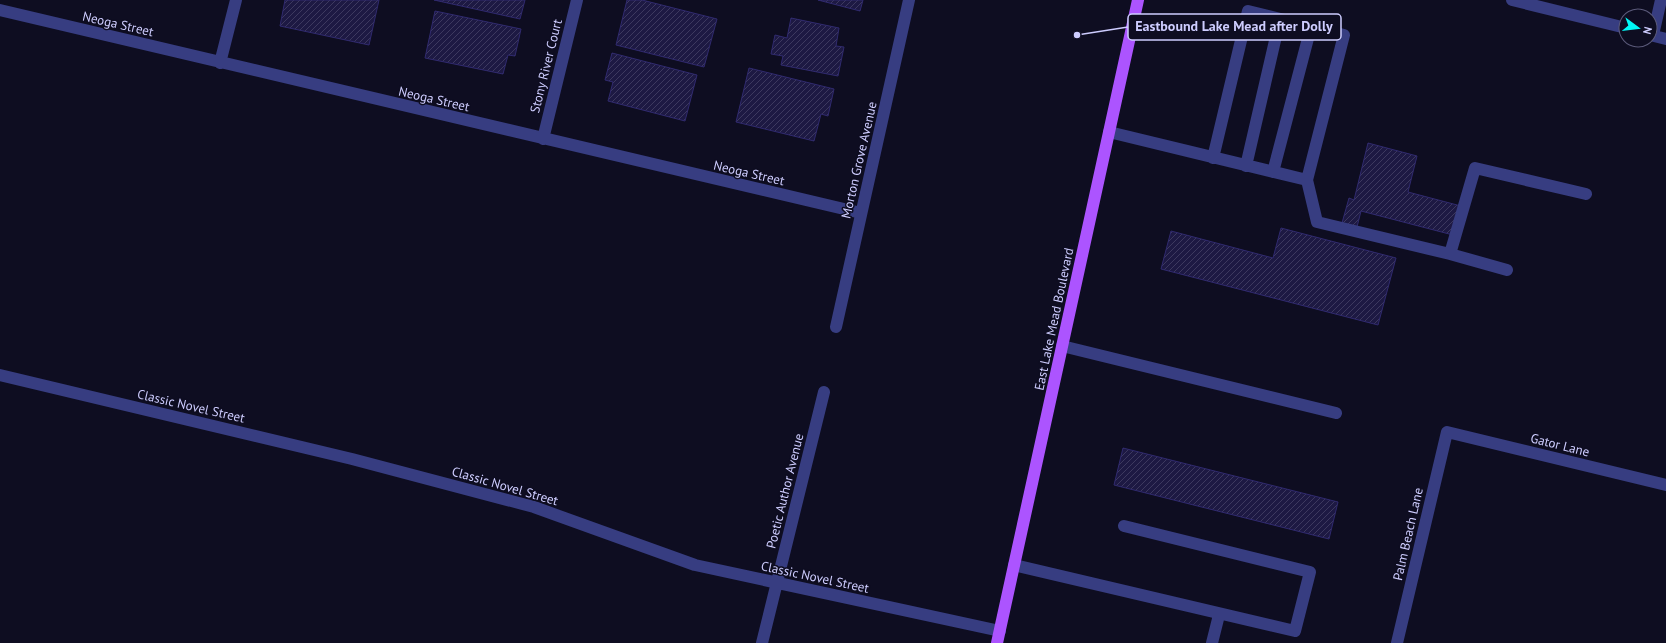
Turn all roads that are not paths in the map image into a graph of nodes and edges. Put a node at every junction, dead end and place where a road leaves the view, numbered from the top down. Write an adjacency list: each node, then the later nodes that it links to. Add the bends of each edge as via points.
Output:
1 (236, 0): 12 (street)
2 (577, 0): 14 (street, Stony River Court)
3 (909, 0): 20 (street, Morton Grove Avenue)
4 (1138, 0): 13 (main road, East Lake Mead Boulevard)
5 (1512, 0): 10 (street)
6 (1661, 0): 8 (street)
7 (0, 10): 12 (street, Neoga Street)
8 (1658, 10)
9 (1280, 19): 11 (street); 15 (street, via 1248,12); 16 (street)
10 (1618, 26)
11 (1311, 27): 17 (street); 18 (street, via 1344,35)
12 (220, 63): 14 (street, Neoga Street)
13 (1109, 132): 15 (street); 24 (main road, East Lake Mead Boulevard)
14 (543, 139): 20 (street, Neoga Street)
15 (1213, 158): 16 (street)
16 (1246, 166): 17 (street)
17 (1273, 172): 18 (street)
18 (1306, 180): 21 (street, via 1317,222)
19 (1586, 194): 21 (street, via 1475,168)
20 (861, 213): 23 (street, Morton Grove Avenue)
21 (1450, 254): 22 (street)
22 (1507, 270)
23 (836, 327)
24 (1062, 346): 27 (street); 31 (main road, East Lake Mead Boulevard)
25 (0, 375): 32 (street, Classic Novel Street, via 352,459 534,507 695,565)
26 (824, 392): 32 (street, Poetic Author Avenue)
27 (1336, 413)
28 (1446, 432): 29 (street, Gator Lane); 37 (street, Palm Beach Lane)
29 (1666, 486)
30 (1124, 526): 33 (street, via 1310,572 1295,631)
31 (1014, 565): 33 (street); 34 (main road, East Lake Mead Boulevard)
32 (777, 583): 34 (street, Classic Novel Street); 35 (street, Poetic Author Avenue)
33 (1219, 615): 36 (street)
34 (998, 637)
35 (762, 643)
36 (1212, 643)
37 (1397, 643)

